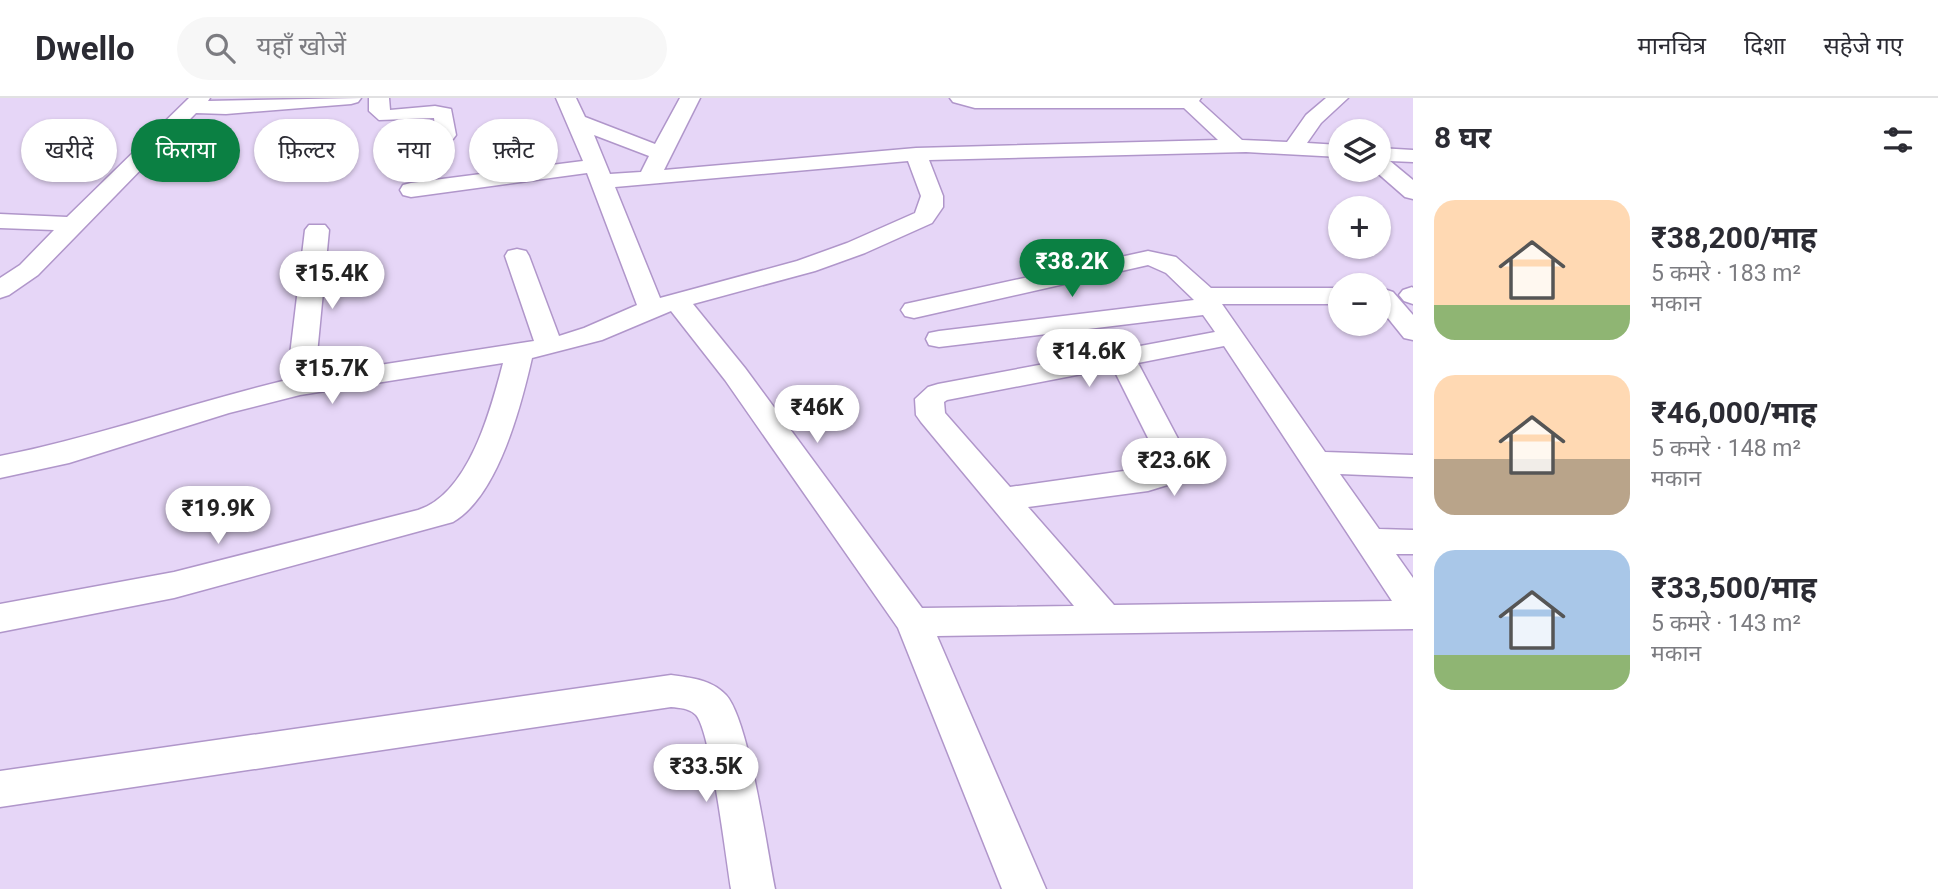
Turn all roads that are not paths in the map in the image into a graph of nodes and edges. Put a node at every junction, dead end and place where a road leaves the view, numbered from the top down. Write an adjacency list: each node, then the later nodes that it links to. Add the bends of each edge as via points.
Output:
1 (351, 98): 9 (street, via 226,108)
2 (379, 98): 11 (street, via 380,111 386,116 444,113)
3 (566, 98): 12 (street)
4 (691, 98): 17 (street)
5 (960, 98): 10 (street)
6 (1338, 98): 14 (street, via 1313,119)
7 (1190, 100): 8 (street); 13 (street)
8 (1031, 101): 10 (street)
9 (195, 102): 27 (street)
10 (983, 102): 16 (street)
11 (445, 119)
12 (577, 121): 17 (street); 22 (street)
13 (1238, 146): 14 (street); 16 (street)
14 (1294, 147): 15 (street)
15 (1328, 150)
16 (998, 152): 18 (street)
17 (662, 154): 23 (street)
18 (916, 154): 23 (street); 35 (street, via 932,196 925,218 806,266)
19 (1391, 155): 20 (street)
20 (1413, 156)
21 (1391, 173): 25 (street)
22 (598, 174): 23 (street); 24 (street); 35 (street)
23 (650, 177)
24 (411, 190)
25 (1413, 192)
26 (0, 221): 27 (street)
27 (73, 224): 30 (street, via 29,270)
28 (317, 230): 44 (street)
29 (517, 256): 41 (street)
30 (0, 290)
31 (1413, 295): 33 (street)
32 (1328, 296): 34 (street)
33 (1391, 296)
34 (1207, 301): 37 (street, via 1168,261 1151,256); 39 (street); 40 (street)
35 (664, 305): 41 (street); 55 (street, via 735,374)
36 (1391, 307): 38 (street)
37 (914, 310)
38 (1413, 332)
39 (1231, 337): 43 (street); 45 (street)
40 (939, 339)
41 (550, 347): 42 (street)
42 (520, 352): 44 (street); 53 (street, via 479,471 446,512 174,585)
43 (1122, 358): 48 (street, via 1170,452 1171,466 1163,475 1148,480); 48 (street, via 938,393 929,399 931,415)
44 (300, 386): 47 (street, via 69,453)
45 (1316, 462): 46 (street); 49 (street)
46 (1413, 466)
47 (0, 467)
48 (1001, 499): 54 (street)
49 (1370, 541): 50 (street); 51 (street)
50 (1413, 542)
51 (1413, 605)
52 (1413, 615): 54 (street)
53 (0, 618)
54 (1106, 620): 55 (street)
55 (913, 622): 58 (street)
56 (0, 789): 57 (street, via 671,691 699,695 714,708 727,746)
57 (753, 889)
58 (1024, 889)

